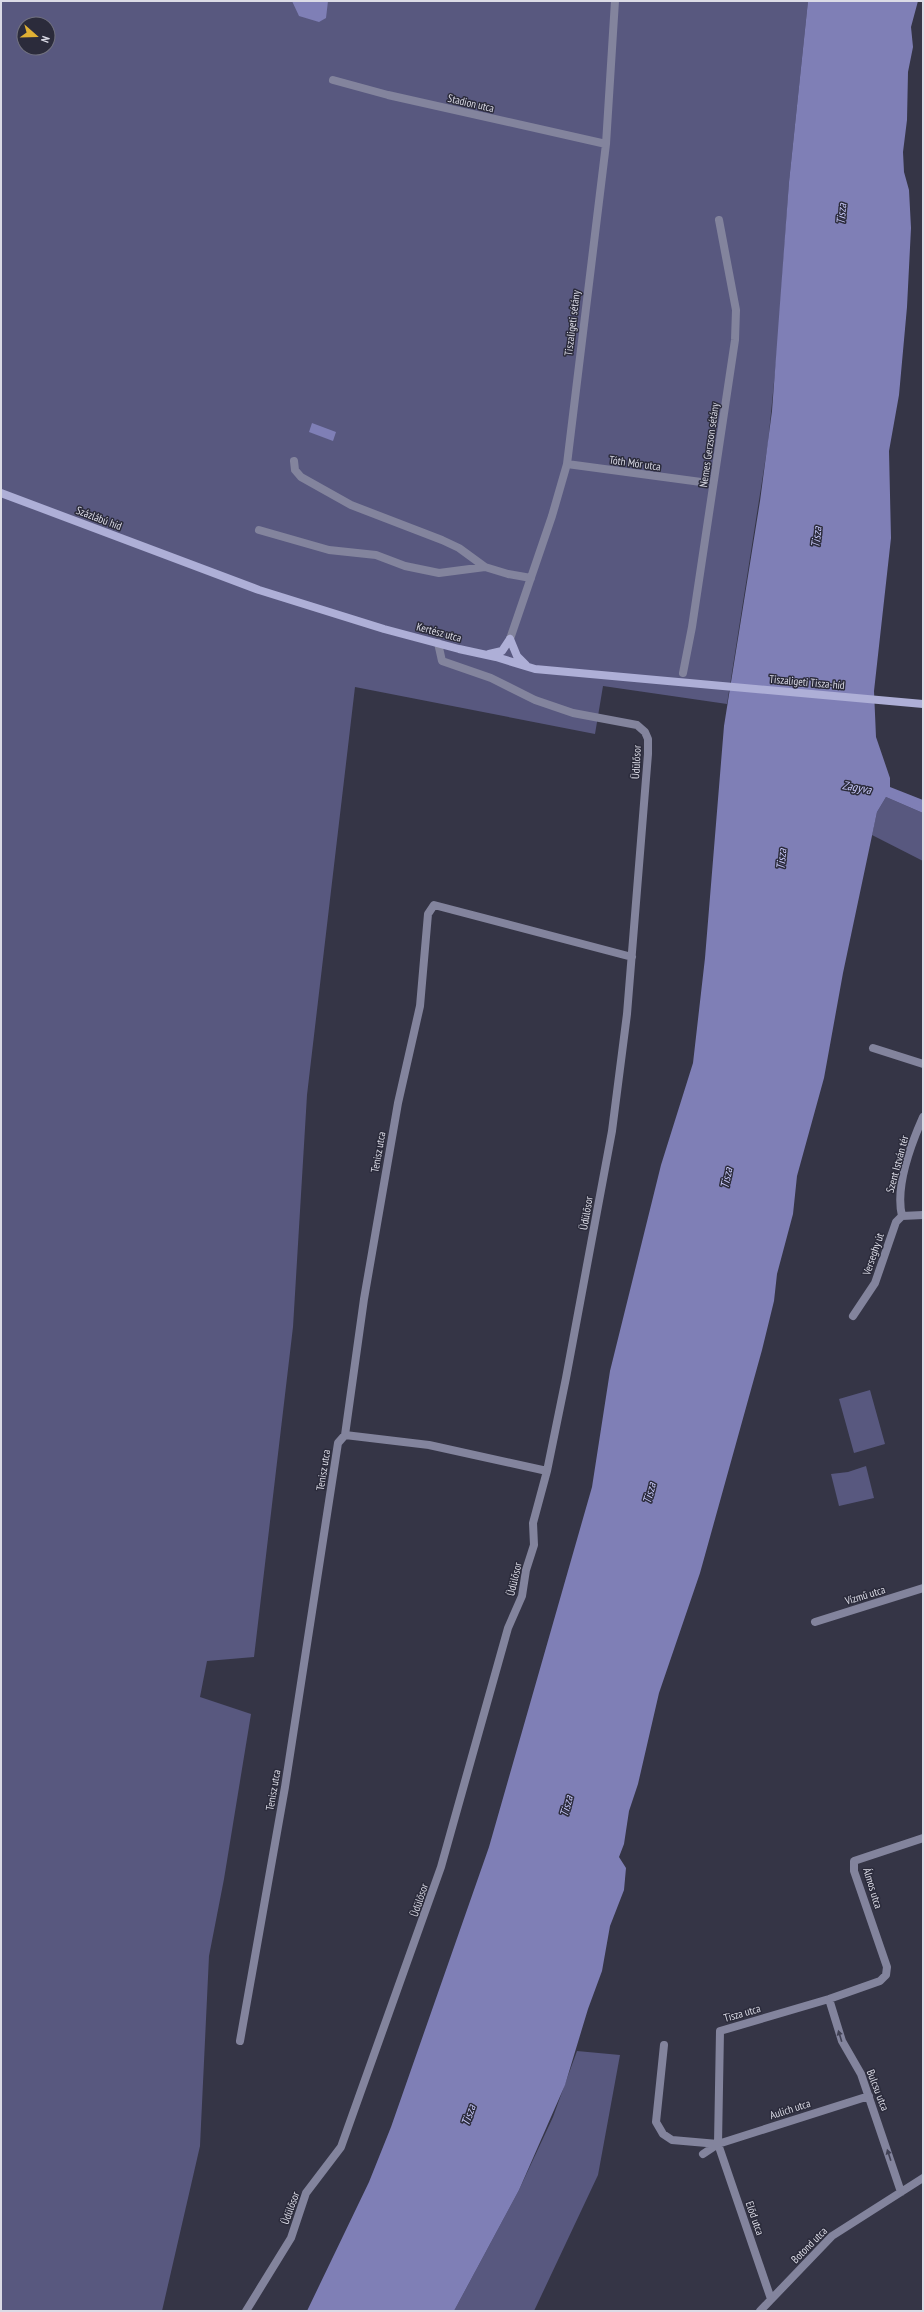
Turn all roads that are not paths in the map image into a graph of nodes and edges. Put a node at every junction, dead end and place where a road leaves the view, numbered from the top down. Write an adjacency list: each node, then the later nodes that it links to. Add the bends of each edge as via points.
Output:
1 (615, 1): 3 (street, Tiszaligeti sétány)
2 (333, 80): 3 (street, Stadion utca, via 388,95)
3 (606, 144): 6 (street, Tiszaligeti sétány)
4 (719, 220): 18 (street, Nemes Gerzson sétány, via 736,310 735,340)
5 (294, 462): 11 (street, via 295,470 301,478 318,489 383,519 442,540 459,548)
6 (567, 464): 7 (street, Tóth Mór utca); 12 (street, Tiszaligeti sétány)
7 (701, 482)
8 (1, 493): 10 (main road, Százlábú híd)
9 (259, 530): 11 (street, via 329,550 376,555 405,566 439,573)
10 (190, 564): 14 (main road, Kertész utca, via 259,590)
11 (484, 567): 12 (street)
12 (531, 578): 13 (street, Tiszaligeti sétány)
13 (510, 640): 15 (main road, via 502,651); 16 (main road); 17 (main road, via 517,656)
14 (438, 644): 15 (main road, Kertész utca); 21 (street, Üdülősor, via 442,661 491,678 535,700 573,712 632,722 645,732 648,754)
15 (477, 654): 16 (main road, Kertész utca)
16 (507, 660): 17 (main road, Kertész utca)
17 (530, 668): 19 (main road, Kertész utca)
18 (683, 673)
19 (690, 682): 20 (main road, Tiszaligeti Tisza-híd)
20 (923, 704)
21 (632, 957): 28 (street, Tenisz utca, via 434,905 428,914 420,1006 398,1103 364,1299); 29 (street, Üdülősor, via 612,1131)
22 (873, 1048): 23 (street)
23 (923, 1064)
24 (923, 1117): 26 (street, Szent István tér, via 905,1169 899,1204)
25 (923, 1215): 26 (street)
26 (902, 1216): 27 (street, Verseghy út, via 896,1222 875,1283)
27 (853, 1316)
28 (345, 1435): 29 (street, via 429,1445); 35 (street, Tenisz utca, via 338,1443 285,1787)
29 (547, 1471): 43 (street, Üdülősor, via 533,1523 534,1545 526,1570 522,1596 508,1628 441,1867 404,1976 341,2147 306,2193 291,2238)
30 (923, 1588): 31 (street, Vízmű utca)
31 (814, 1622)
32 (923, 1838): 33 (street, Álmos utca, via 854,1861 854,1871)
33 (887, 1968): 34 (street, Tisza utca, via 886,1975 880,1981)
34 (829, 1999): 37 (street, Bulcsu utca, one-way to 34, via 861,2074 842,2041); 38 (street, Tisza utca, via 720,2031)
35 (240, 2042)
36 (664, 2045): 38 (street, via 656,2122 663,2134 672,2140)
37 (869, 2096): 38 (street, Aulich utca); 41 (street, Bulcsu utca, one-way to 37)
38 (718, 2144): 39 (street); 42 (street, Előd utca)
39 (703, 2154)
40 (923, 2178): 41 (street, Botond utca)
41 (901, 2192): 42 (street, Botond utca, via 832,2236)
42 (771, 2299): 44 (street, Botond utca)
43 (246, 2311)
44 (760, 2311)

